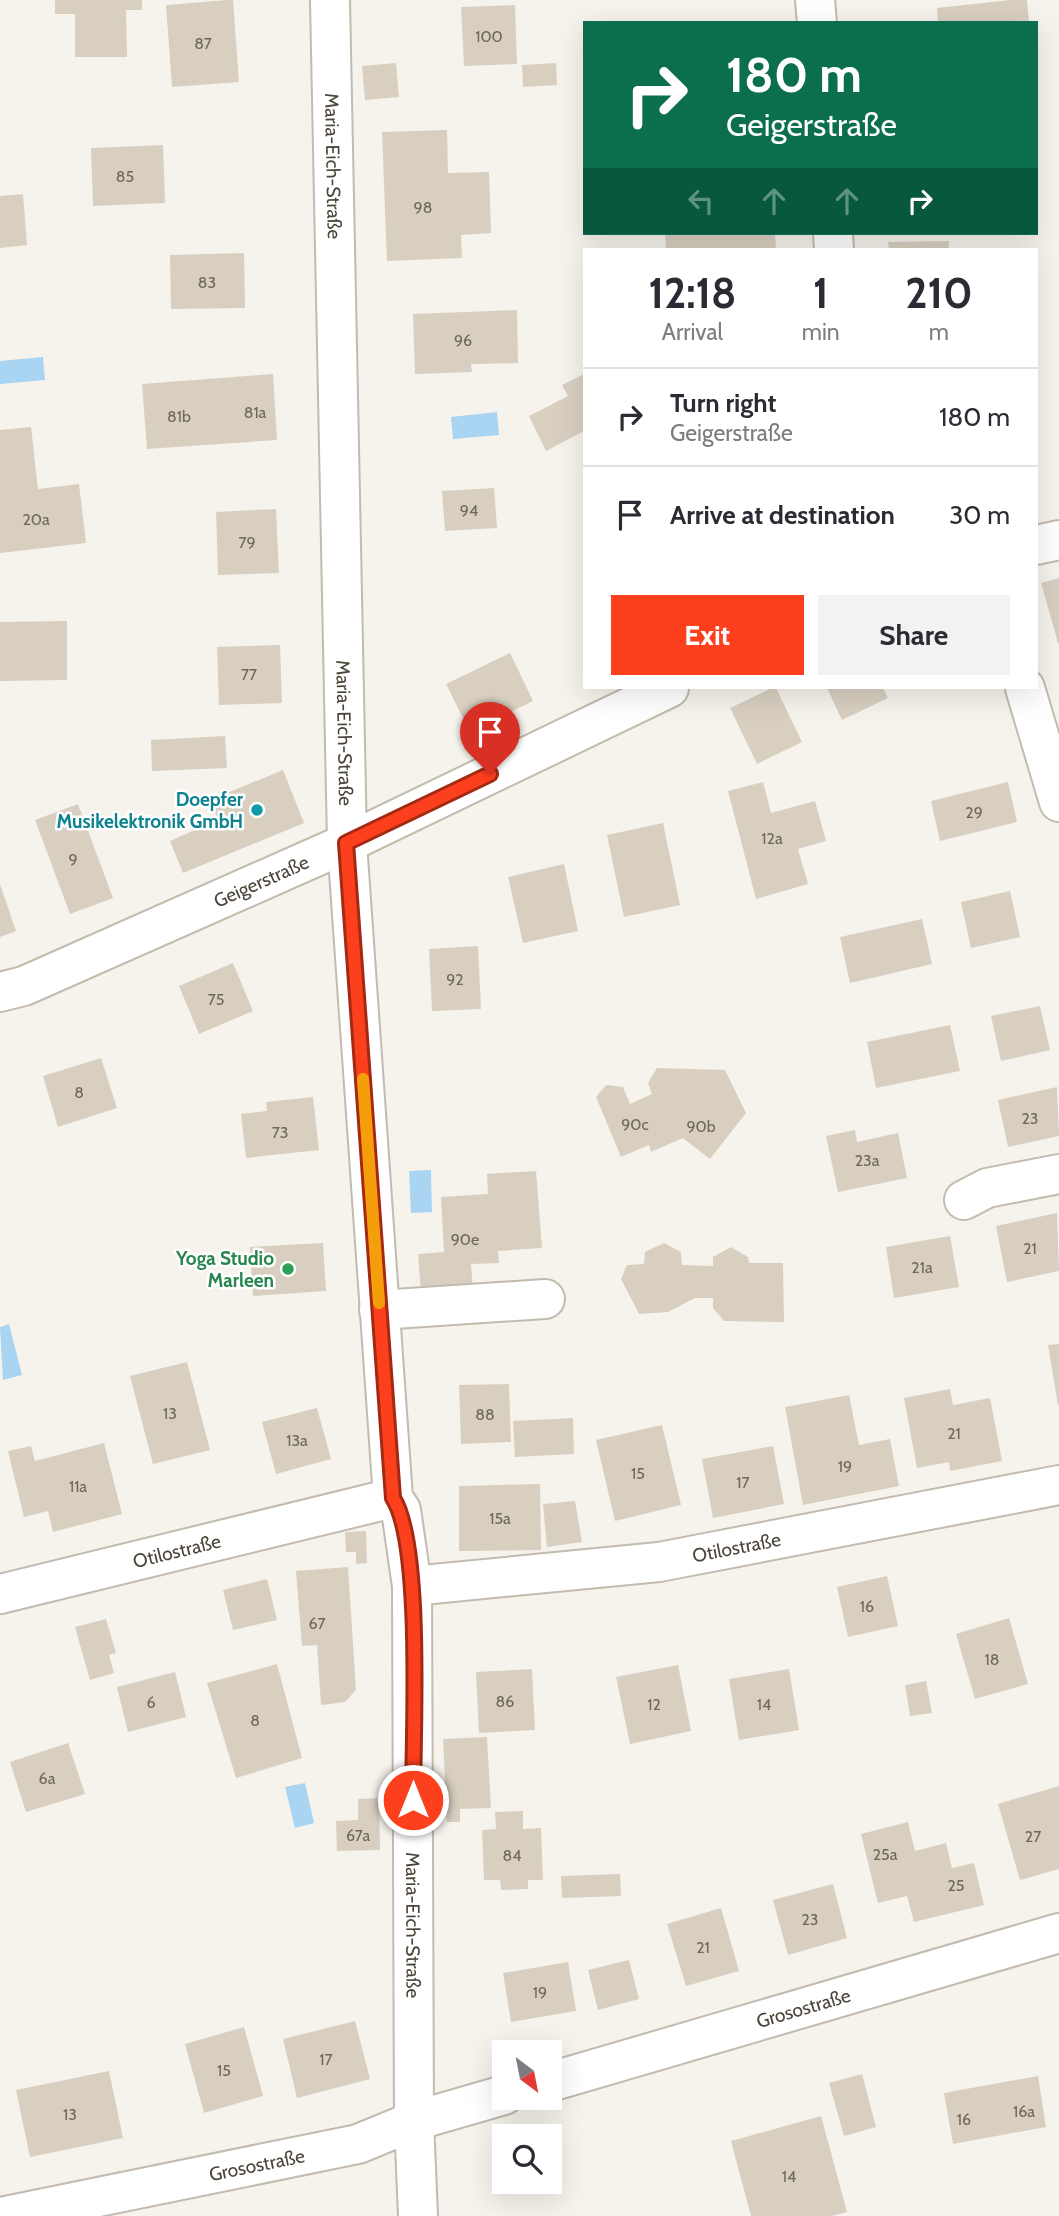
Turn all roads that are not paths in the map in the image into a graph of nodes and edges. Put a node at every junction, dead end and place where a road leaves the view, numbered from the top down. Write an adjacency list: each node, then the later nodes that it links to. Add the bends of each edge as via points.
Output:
1 (330, 0): 9 (street, Maria-Eich-Straße)
2 (816, 0): 3 (street)
3 (817, 21)
4 (1059, 540): 5 (street)
5 (1038, 545)
6 (667, 689): 9 (street, Geigerstraße)
7 (1025, 689): 8 (street)
8 (1059, 802)
9 (346, 843): 10 (street, Geigerstraße, via 24,986); 14 (street, Maria-Eich-Straße)
10 (0, 992)
11 (1059, 1174): 12 (street, via 987,1188)
12 (964, 1199)
13 (545, 1299): 14 (street)
14 (379, 1310): 16 (street, Maria-Eich-Straße)
15 (1059, 1485): 17 (street, Otilostraße, via 659,1562)
16 (393, 1498): 17 (street, Maria-Eich-Straße, via 401,1510); 18 (street, Otilostraße)
17 (412, 1586): 22 (street, Maria-Eich-Straße)
18 (0, 1594)
19 (1059, 1933): 20 (street, Grosostraße)
20 (562, 2078)
21 (492, 2098): 22 (street, Grosostraße)
22 (414, 2121): 23 (street, Grosostraße, via 358,2144); 24 (street, Maria-Eich-Straße)
23 (5, 2216)
24 (418, 2216)

